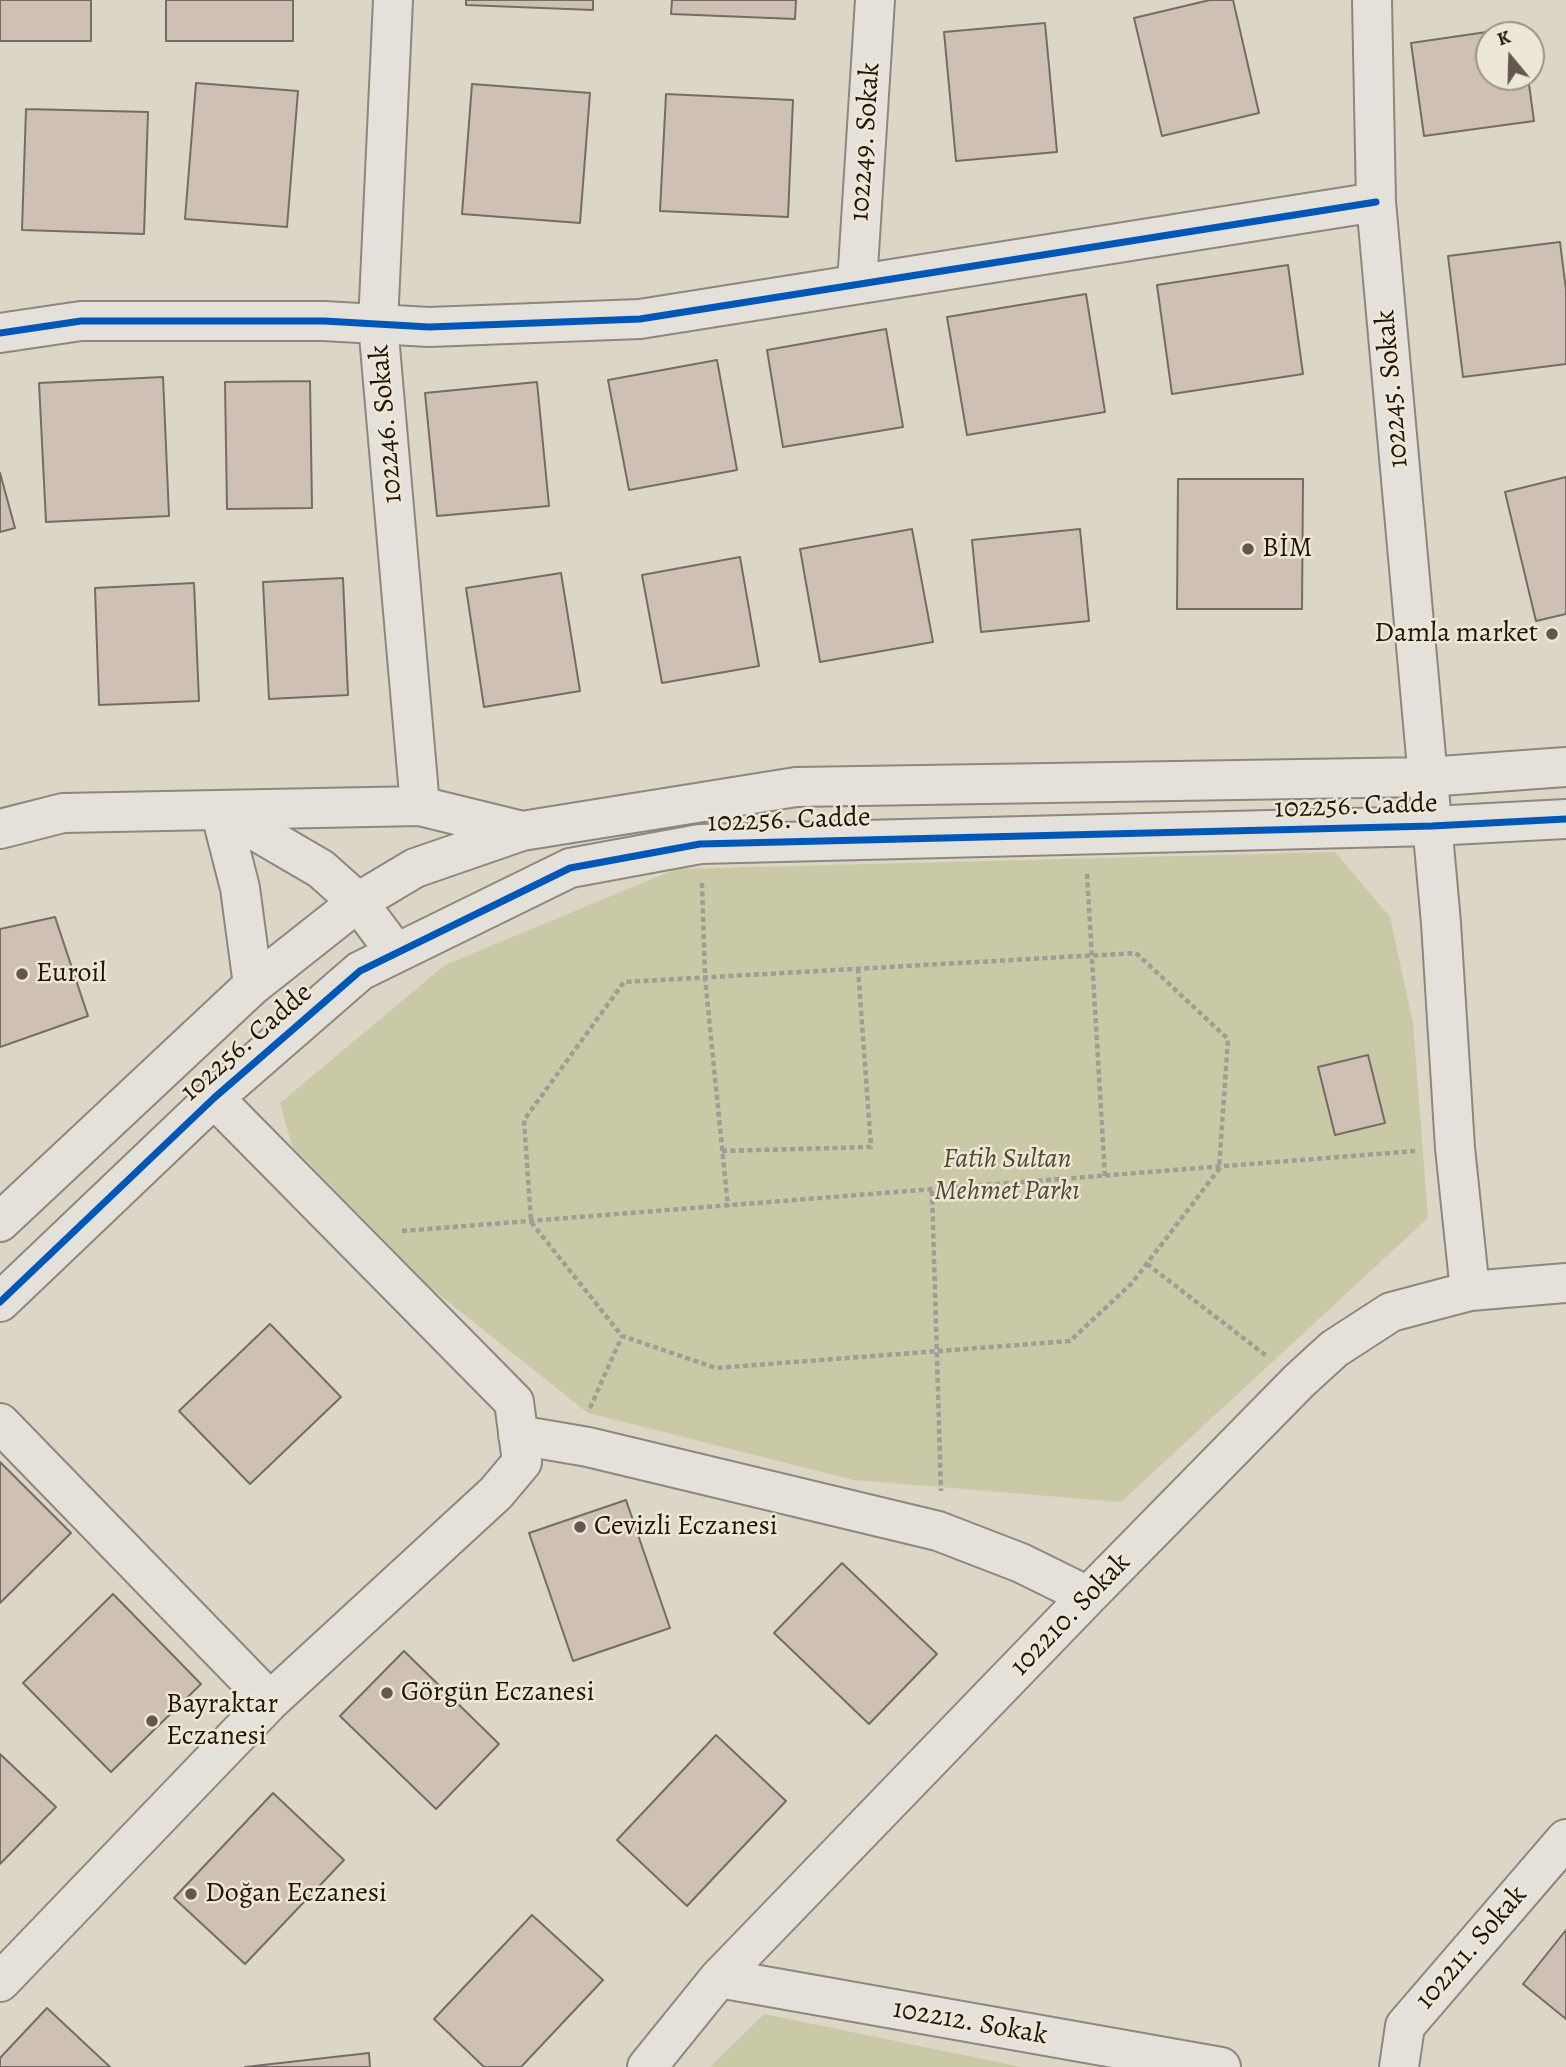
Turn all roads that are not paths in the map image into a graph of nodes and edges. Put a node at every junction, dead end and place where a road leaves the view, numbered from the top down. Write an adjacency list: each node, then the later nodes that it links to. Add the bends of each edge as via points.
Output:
1 (393, 0): 6 (street, 102246. Sokak)
2 (875, 0): 5 (street, 102249. Sokak)
3 (1372, 0): 4 (street, 102245. Sokak)
4 (1376, 202): 5 (street); 9 (street, 102245. Sokak)
5 (857, 284): 6 (street, via 640,319 429,327)
6 (378, 324): 7 (street, via 80,321); 10 (street, 102246. Sokak)
7 (0, 333)
8 (1566, 766): 9 (street, 102256. Cadde)
9 (1427, 776): 13 (street, 102245. Sokak); 15 (street, 102256. Cadde, via 796,788)
10 (420, 806): 11 (street); 15 (street)
11 (220, 810): 14 (street, via 63,813); 16 (street, via 321,869); 18 (street, via 240,888)
12 (1566, 819): 13 (street, 102256. Cadde)
13 (1432, 826): 17 (street, 102256. Cadde, via 701,844 570,868); 22 (street, 102245. Sokak)
14 (0, 829)
15 (522, 831): 16 (street, 102256. Cadde, via 415,869)
16 (358, 902): 17 (street); 18 (street, 102256. Cadde)
17 (396, 953): 19 (street, 102256. Cadde, via 360,971)
18 (253, 985): 20 (street, 102256. Cadde)
19 (215, 1098): 23 (street, 102256. Cadde); 25 (street, via 514,1402)
20 (0, 1222)
21 (1566, 1283): 22 (street, 102210. Sokak)
22 (1470, 1291): 26 (street, 102210. Sokak, via 1391,1312 1334,1349)
23 (0, 1302)
24 (0, 1423): 27 (street)
25 (518, 1435): 26 (street, via 588,1447 938,1531 1021,1563); 27 (street, via 522,1462 496,1493)
26 (1088, 1596): 29 (street, 102210. Sokak)
27 (270, 1701): 30 (street)
28 (1566, 1839): 33 (street, 102211. Sokak, via 1405,2026)
29 (719, 1979): 31 (street, 102210. Sokak); 32 (street, 102212. Sokak)
30 (0, 1982)
31 (647, 2067)
32 (1221, 2067)
33 (1399, 2067)

